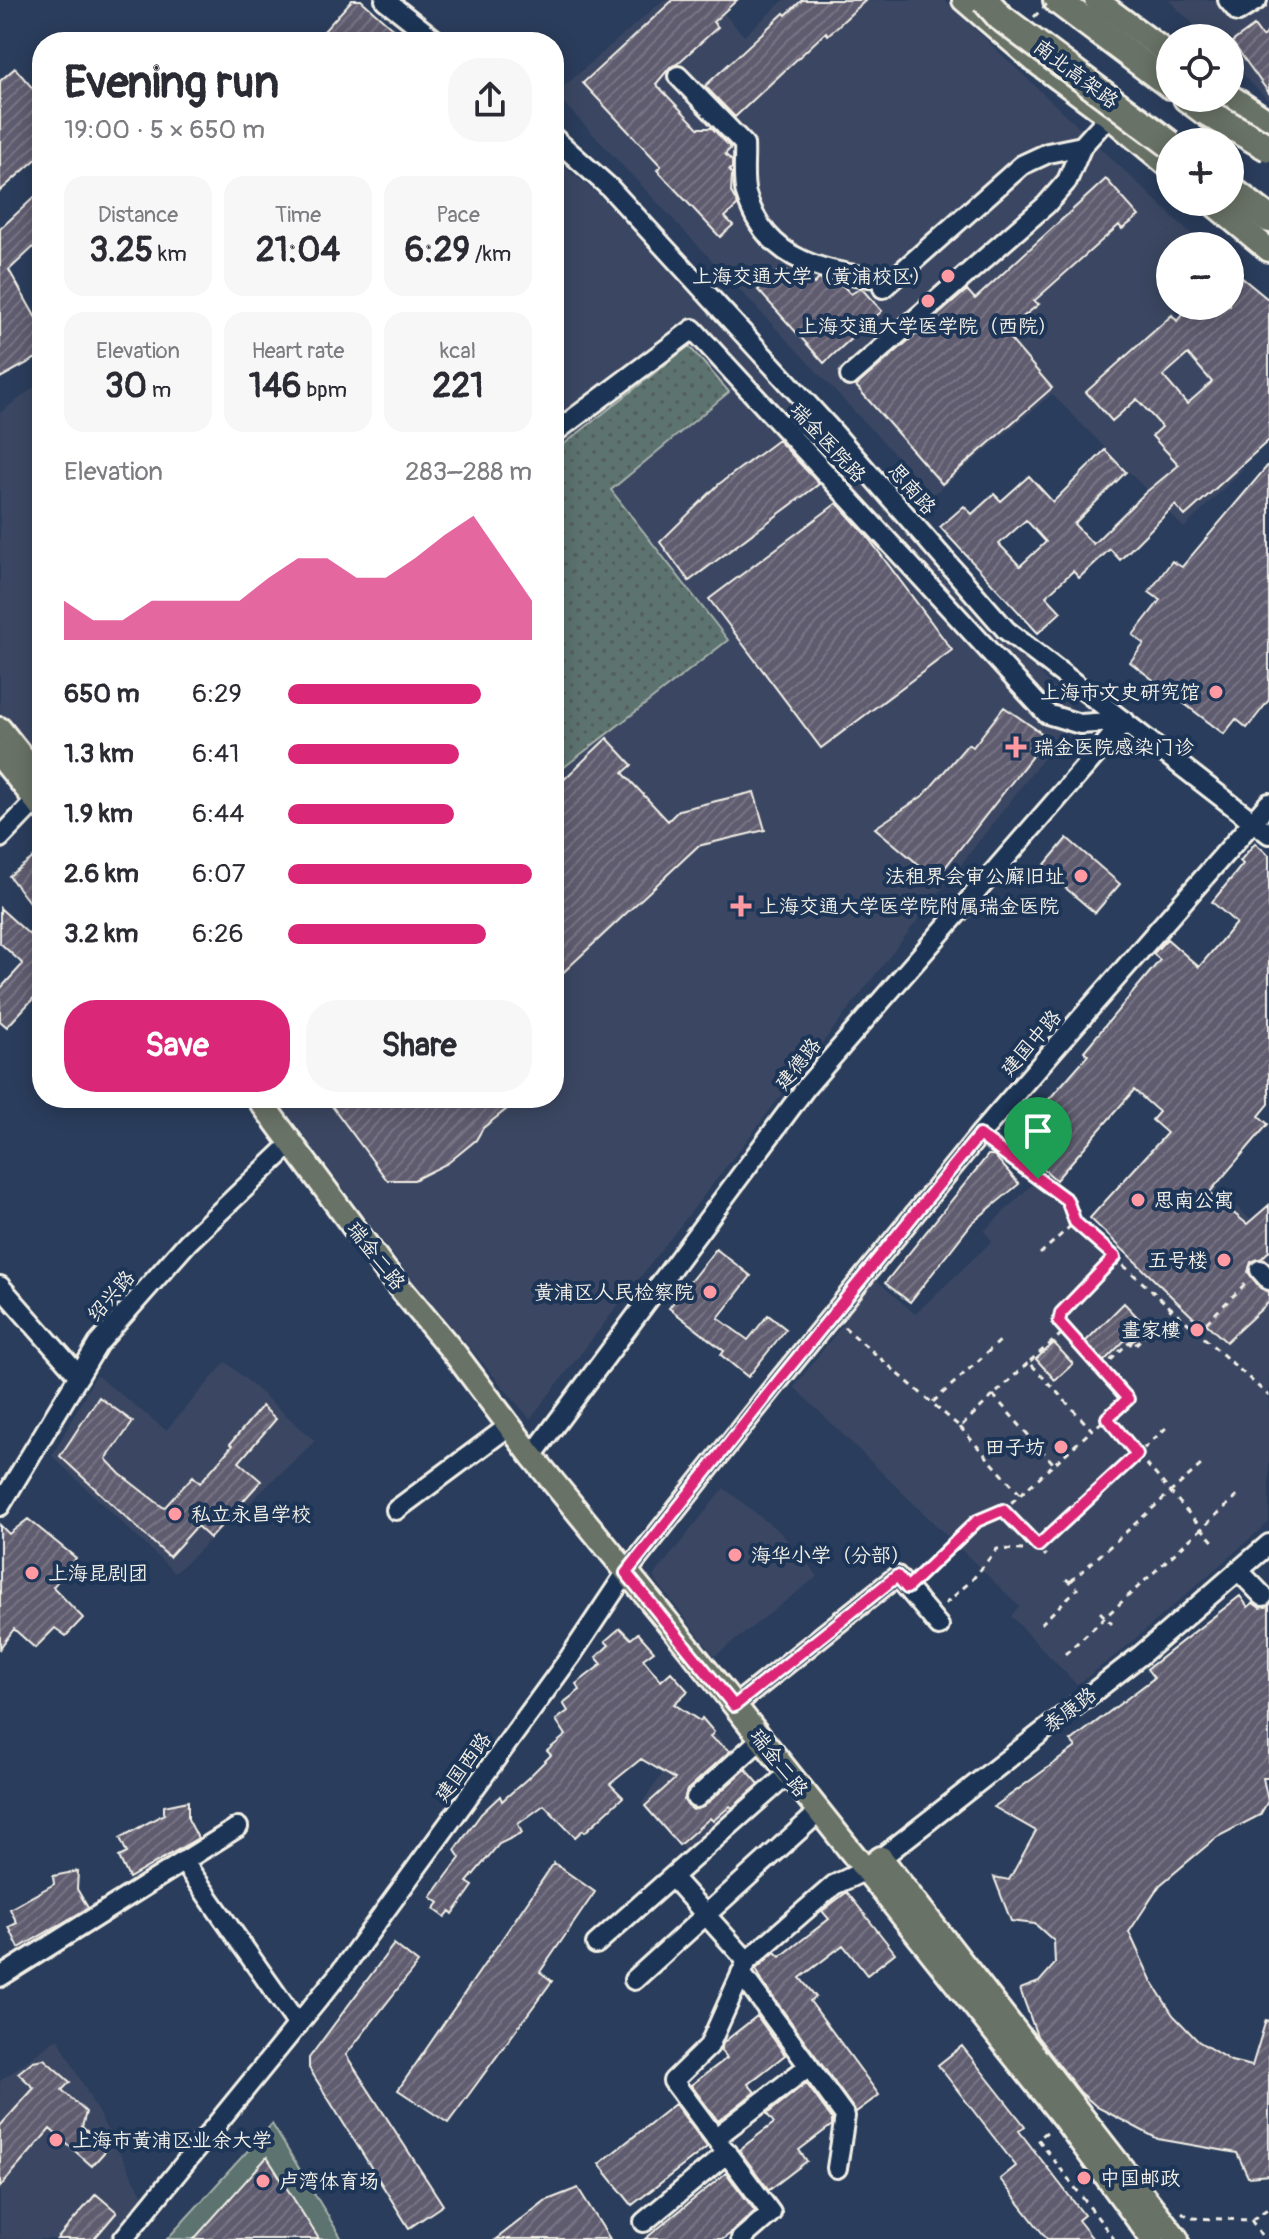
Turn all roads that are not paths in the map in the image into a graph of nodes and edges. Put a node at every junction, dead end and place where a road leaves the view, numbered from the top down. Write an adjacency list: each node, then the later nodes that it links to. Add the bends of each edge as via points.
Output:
1 (385, 0): 9 (street)
2 (964, 0): 17 (main road)
3 (985, 0): 19 (highway, 南北高架路, bridge, via 1000,17)
4 (1057, 0): 12 (highway)
5 (1070, 0): 11 (main road)
6 (1096, 0): 10 (main road)
7 (1228, 0): 8 (street, via 1238,12)
8 (1257, 0)
9 (425, 32)
10 (1156, 45)
11 (1156, 71)
12 (1156, 73)
13 (678, 76): 21 (street, via 744,144 745,192 759,226 775,244 792,257 836,273 887,284 1022,165)
14 (1244, 105): 18 (main road)
15 (1208, 112): 25 (highway, bridge)
16 (1210, 112): 23 (highway, bridge)
17 (1109, 116): 20 (main road); 21 (street); 24 (main road)
18 (1269, 122)
19 (1156, 134)
20 (1156, 145)
21 (1082, 146): 31 (street, via 1067,181 1046,205)
22 (564, 147): 33 (street, 思南路, via 610,188 826,424 1006,630)
23 (1269, 150)
24 (1156, 155)
25 (1269, 159)
26 (1244, 201): 29 (highway)
27 (1244, 206): 29 (main road)
28 (1228, 216): 30 (main road)
29 (1266, 219)
30 (1269, 250)
31 (850, 376)
32 (564, 426): 33 (street, 瑞金医院路, via 693,329 1047,714 1080,724)
33 (1125, 721): 40 (street, 思南路); 49 (street, 建德路, via 807,1086)
34 (0, 729): 36 (main road)
35 (0, 756): 37 (main road)
36 (32, 783)
37 (32, 788)
38 (1269, 803): 40 (street, 建国中路)
39 (32, 804): 42 (street)
40 (1254, 822): 41 (street, 思南路); 46 (street, 建国中路, via 979,1135)
41 (1269, 834)
42 (0, 838)
43 (265, 1108): 44 (main road, 瑞金二路)
44 (291, 1144): 47 (street, 绍兴路, via 188,1242 98,1344); 48 (main road, 瑞金二路)
45 (0, 1286): 47 (street)
46 (832, 1317): 54 (street, 建国西路)
47 (79, 1376): 50 (street, 绍兴路)
48 (509, 1426): 49 (main road, 瑞金二路); 51 (street)
49 (532, 1456): 54 (main road, 瑞金二路)
50 (0, 1506)
51 (396, 1510)
52 (1269, 1544): 53 (street, 泰康路)
53 (1238, 1570): 55 (street); 64 (street, 泰康路, via 1141,1655)
54 (626, 1573): 57 (main road, 瑞金二路); 71 (street, 建国西路, via 570,1657)
55 (1263, 1596)
56 (936, 1621): 57 (street, via 897,1576)
57 (734, 1706): 58 (main road, 瑞金二路)
58 (761, 1739): 59 (main road, 瑞金二路); 60 (street)
59 (788, 1774): 61 (main road, 瑞金二路); 65 (street)
60 (696, 1798)
61 (819, 1812): 64 (main road, 瑞金二路); 66 (street)
62 (238, 1827): 63 (street)
63 (183, 1861): 69 (street); 71 (street)
64 (873, 1864): 68 (street, 泰康路, via 834,1885); 78 (main road, 瑞金二路); 79 (main road)
65 (672, 1877): 66 (street); 67 (street)
66 (706, 1914): 68 (street); 70 (street)
67 (596, 1944)
68 (744, 1967): 72 (street); 73 (street, via 709,2046 673,2081)
69 (0, 1977)
70 (634, 1980)
71 (298, 2025): 76 (street, 建国西路)
72 (809, 2066): 73 (street); 74 (street, via 845,2116)
73 (721, 2146): 75 (street); 77 (street, via 771,2213)
74 (837, 2168)
75 (644, 2222)
76 (123, 2239)
77 (741, 2239)
78 (1152, 2239)
79 (1177, 2239)

